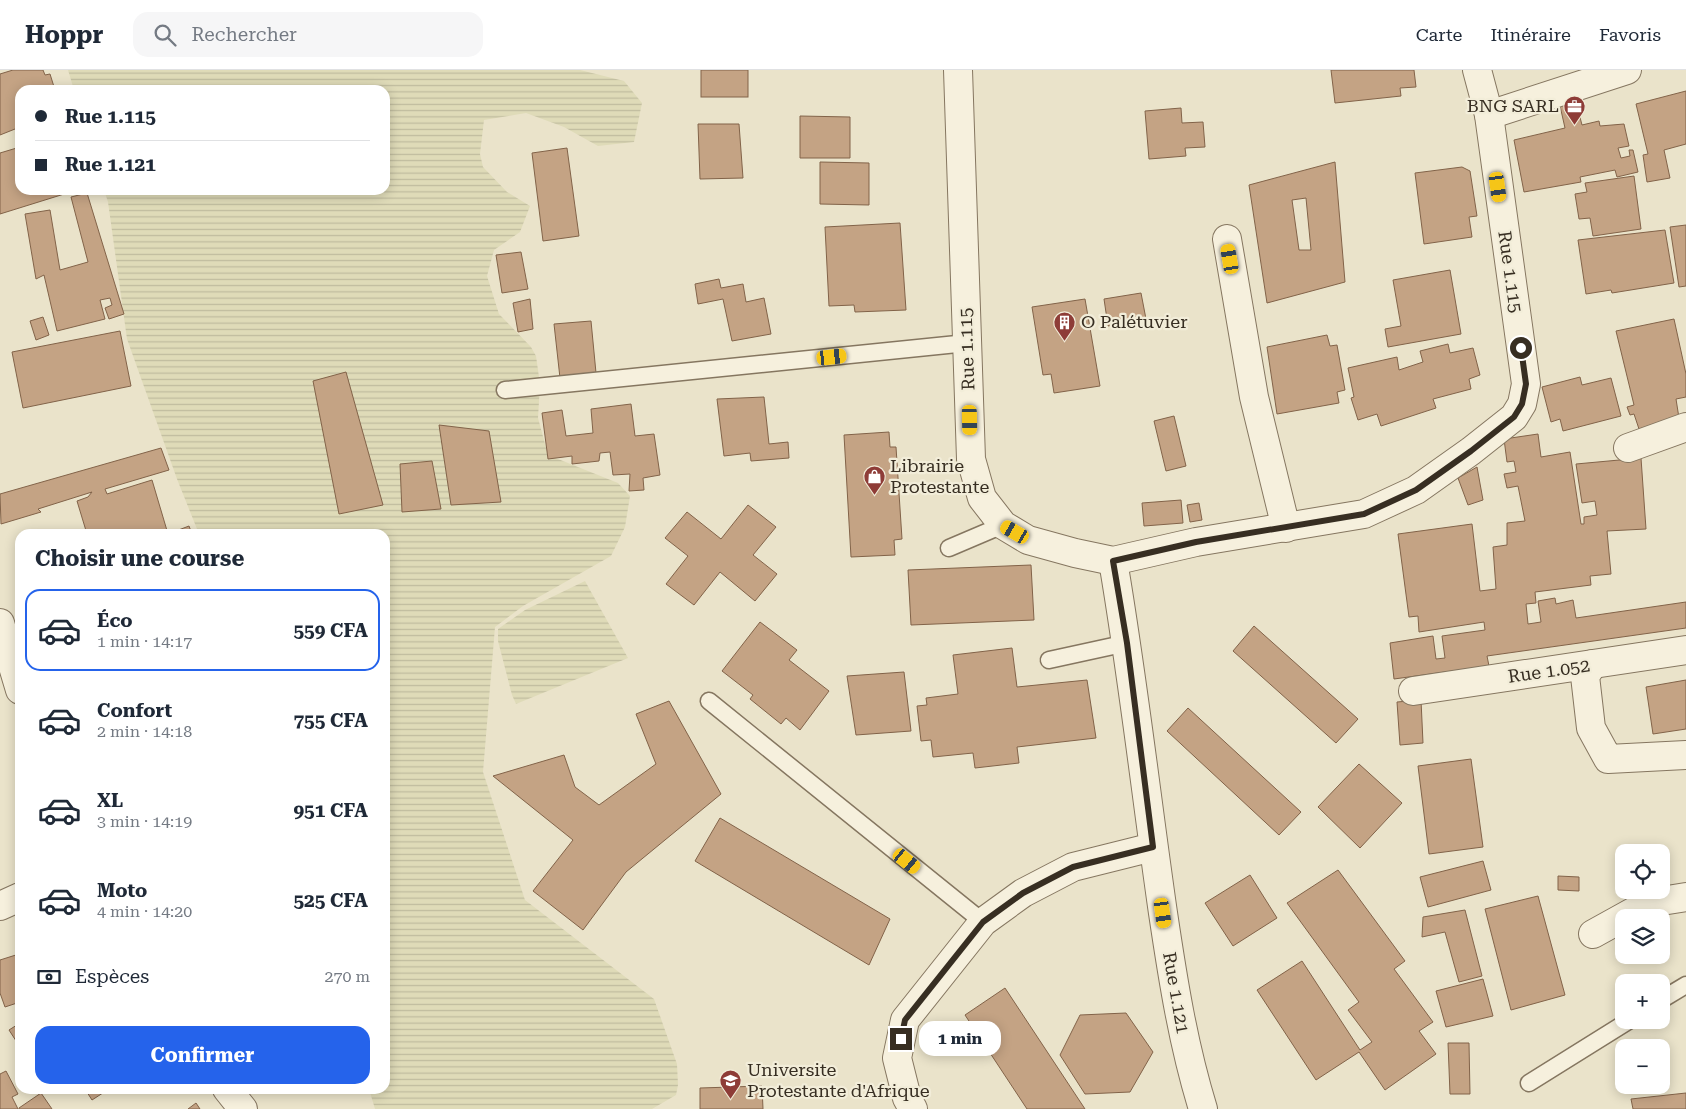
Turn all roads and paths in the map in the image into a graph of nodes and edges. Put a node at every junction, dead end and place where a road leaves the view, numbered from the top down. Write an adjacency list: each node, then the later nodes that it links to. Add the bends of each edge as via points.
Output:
1 (958, 70): 6 (street, Rue 1.115)
2 (1477, 70): 4 (street, Rue 1.115)
3 (1627, 70): 4 (street)
4 (1489, 115): 11 (street, Rue 1.115, via 1526,384 1522,404 1514,417 1416,490 1364,514)
5 (1227, 239): 11 (street, via 1254,396)
6 (967, 343): 7 (lane); 10 (street, Rue 1.115, via 971,459 982,498)
7 (505, 390)
8 (1686, 427): 9 (street)
9 (1628, 448)
10 (1003, 525): 12 (lane); 13 (street, Rue 1.115, via 1028,540)
11 (1286, 528): 13 (street, Rue 1.115, via 1196,542)
12 (949, 548)
13 (1113, 561): 15 (street, Rue 1.121)
14 (0, 624): 19 (street)
15 (1127, 643): 17 (lane); 23 (street, Rue 1.121)
16 (1686, 650): 18 (street, Rue 1.052)
17 (1050, 660)
18 (1593, 664): 20 (street, Rue 1.052); 22 (street, via 1586,676 1591,728 1608,759)
19 (15, 674)
20 (1413, 691)
21 (709, 701): 27 (lane)
22 (1686, 755)
23 (1153, 847): 27 (street, via 1073,867 1023,893); 36 (street, Rue 1.121, via 1172,978)
24 (1686, 896): 28 (street, via 1649,902)
25 (15, 899): 26 (street)
26 (0, 906)
27 (983, 922): 35 (street, via 905,1020 897,1058)
28 (1593, 934)
29 (1686, 985): 30 (lane)
30 (1670, 995)
31 (1616, 1029): 32 (lane)
32 (1529, 1083)
33 (230, 1094): 34 (street)
34 (243, 1109)
35 (913, 1109)
36 (1203, 1109)

